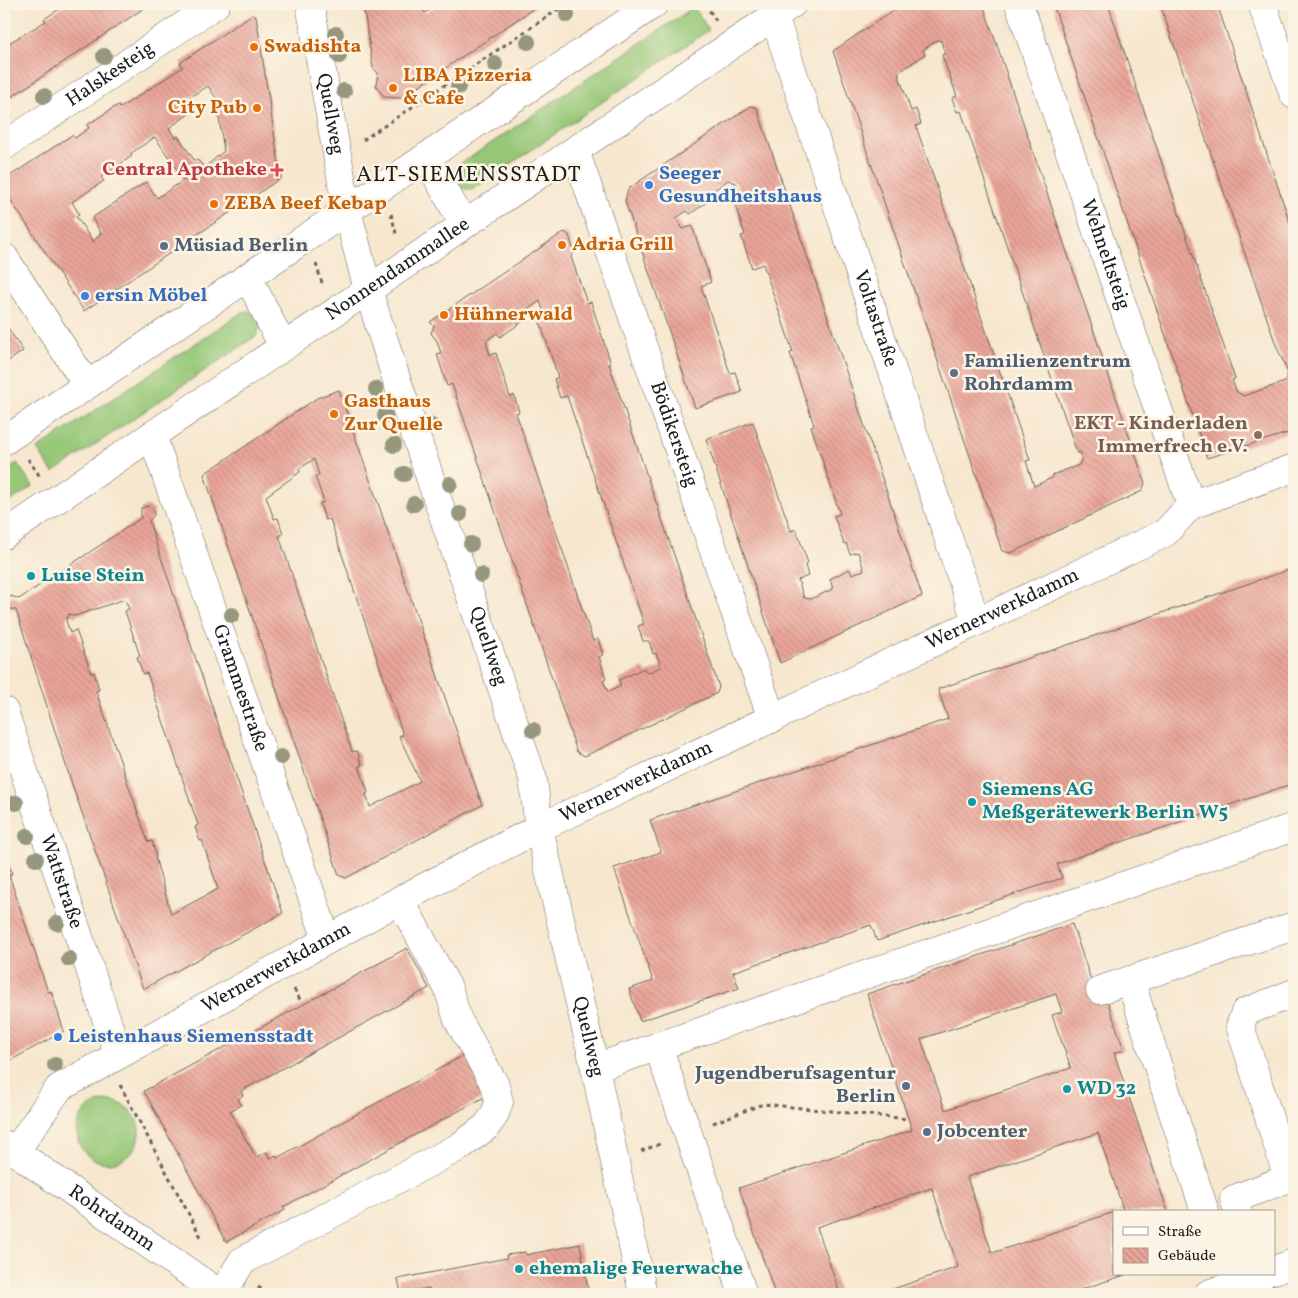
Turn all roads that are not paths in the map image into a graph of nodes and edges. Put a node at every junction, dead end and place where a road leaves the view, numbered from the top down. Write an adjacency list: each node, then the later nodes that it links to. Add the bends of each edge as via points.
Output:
1 (216, 4): 8 (street, Halskesteig)
2 (310, 4): 11 (street, Quellweg)
3 (654, 4): 10 (street)
4 (1019, 4): 21 (street, Wehneltsteig)
5 (1262, 4): 7 (street)
6 (783, 10): 9 (street, Nonnendammallee); 23 (street, Voltastraße)
7 (1294, 95)
8 (4, 146)
9 (575, 150): 12 (street, Nonnendammallee); 25 (street, Bödikersteig)
10 (426, 157): 11 (street); 12 (street)
11 (347, 210): 14 (street); 15 (street, Quellweg)
12 (464, 225): 15 (street, Nonnendammallee)
13 (4, 256): 17 (street)
14 (248, 277): 16 (street); 17 (street)
15 (368, 290): 16 (street, Nonnendammallee); 27 (street, Quellweg, via 533,779)
16 (283, 347): 18 (street, Nonnendammallee)
17 (87, 385): 19 (street)
18 (152, 435): 22 (street, Nonnendammallee); 30 (street, Grammestraße)
19 (4, 441)
20 (1294, 468): 21 (street, Wernerwerkdamm)
21 (1191, 505): 23 (street, Wernerwerkdamm, via 1165,533)
22 (4, 535)
23 (976, 621): 25 (street, Wernerwerkdamm)
24 (4, 711): 35 (street, Wattstraße)
25 (772, 718): 27 (street, Wernerwerkdamm)
26 (1294, 827): 34 (street)
27 (539, 828): 28 (street, Wernerwerkdamm); 36 (street, Quellweg)
28 (400, 900): 30 (street, Wernerwerkdamm); 45 (street, via 448,988 458,1020 495,1085 499,1102 494,1116 486,1128 459,1147 242,1261)
29 (1294, 926): 31 (street)
30 (326, 940): 35 (street, Wernerwerkdamm)
31 (1130, 980): 32 (street); 40 (street)
32 (1100, 990)
33 (1294, 993): 38 (street, via 1245,1012 1240,1026)
34 (658, 1046): 36 (street); 47 (street)
35 (118, 1054): 37 (street, Wernerwerkdamm, via 59,1088)
36 (596, 1068): 46 (street, Quellweg)
37 (9, 1148): 45 (street, Rohrdamm)
38 (1291, 1177): 39 (street)
39 (1236, 1205): 40 (street)
40 (1204, 1210)
41 (1294, 1263): 42 (street)
42 (1276, 1269)
43 (1255, 1276): 44 (street)
44 (1221, 1285)
45 (221, 1294)
46 (643, 1294)
47 (742, 1294)

